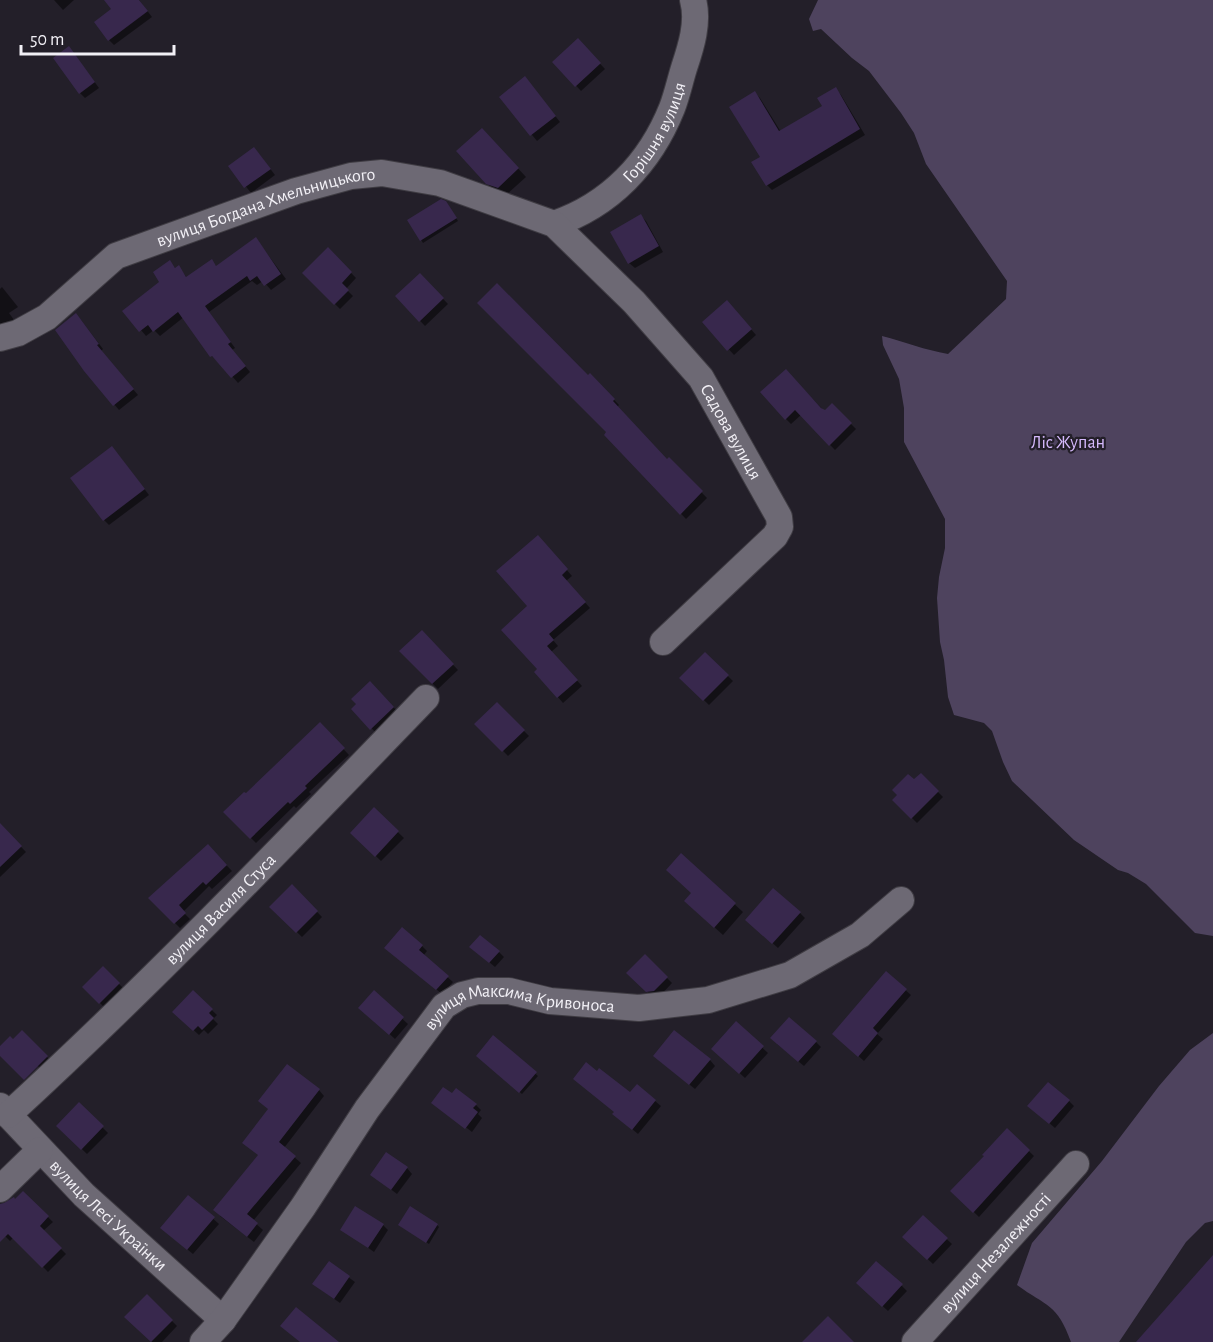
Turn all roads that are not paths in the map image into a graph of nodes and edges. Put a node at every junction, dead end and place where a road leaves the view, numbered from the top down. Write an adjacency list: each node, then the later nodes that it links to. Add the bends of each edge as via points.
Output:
1 (693, 0): 2 (street, Горішня вулиця, via 691,45 672,108 650,147 624,182 603,200 578,216)
2 (554, 224): 3 (street, вулиця Богдана Хмельницького, via 440,183 382,173 351,176 296,190 116,256 47,317); 4 (street, Садова вулиця, via 634,302 701,378 779,517 780,527 775,536)
3 (0, 338)
4 (663, 642)
5 (426, 698): 7 (street, вулиця Василя Стуса, via 99,1031)
6 (901, 900): 11 (street, вулиця Максима Кривоноса, via 860,935 790,975 708,1000 639,1008 550,1001 509,991 478,991 444,1006 367,1108)
7 (4, 1111): 8 (street, вулиця Лесі Українки)
8 (40, 1150): 10 (street); 11 (street, вулиця Лесі Українки, via 84,1195)
9 (1076, 1164): 13 (street, вулиця Незалежності)
10 (0, 1189)
11 (224, 1320): 12 (street, вулиця Максима Кривоноса)
12 (203, 1342)
13 (915, 1342)

